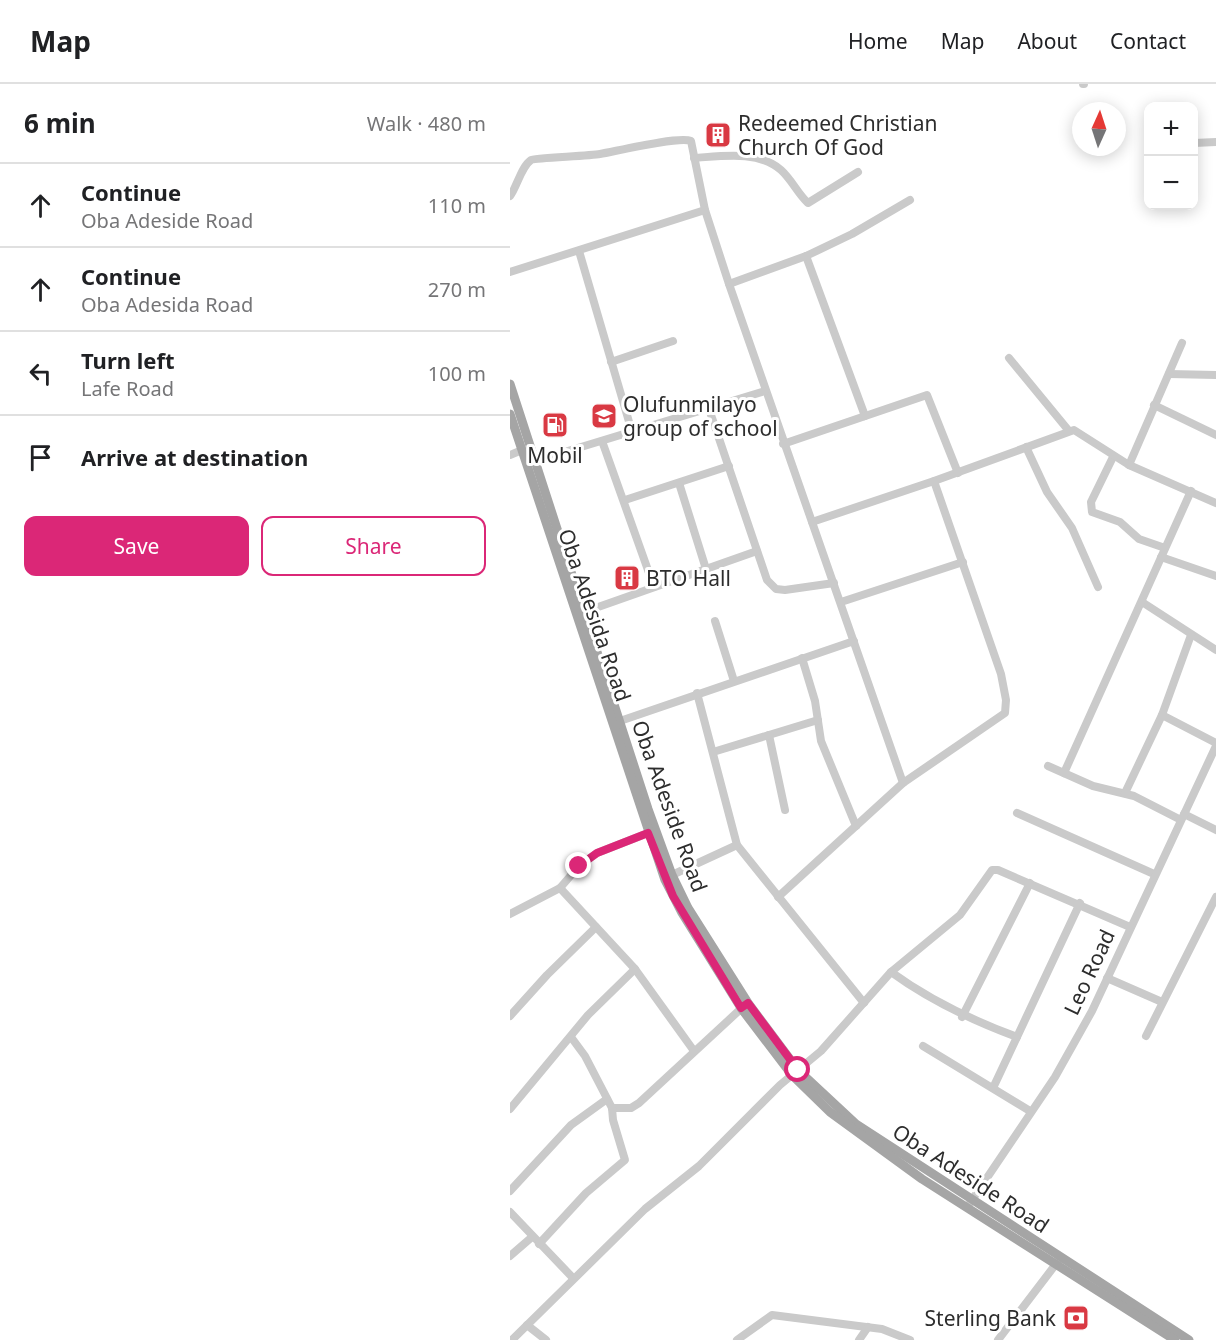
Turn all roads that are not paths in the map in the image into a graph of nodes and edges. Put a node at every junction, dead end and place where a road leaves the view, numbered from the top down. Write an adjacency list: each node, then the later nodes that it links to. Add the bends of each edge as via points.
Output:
1 (1216, 142): 2 (street)
2 (1198, 143)
3 (694, 158): 4 (street, via 745,156 768,163 781,170 808,203); 5 (street, via 691,141 686,139 570,158 540,158 528,164); 7 (street)
4 (858, 172)
5 (510, 196)
6 (910, 200): 9 (street)
7 (705, 210): 8 (street); 11 (street)
8 (579, 251): 10 (street); 15 (street)
9 (806, 256): 11 (street); 23 (street)
10 (510, 272)
11 (729, 284): 19 (street)
12 (673, 341): 15 (street)
13 (1182, 343): 16 (street)
14 (1010, 358): 24 (street)
15 (611, 362): 25 (street)
16 (1169, 374): 17 (street); 20 (street)
17 (1216, 375)
18 (510, 384): 33 (main road, Oba Adeside Road)
19 (765, 391): 21 (street); 28 (street)
20 (1154, 405): 26 (street); 34 (street)
21 (709, 409): 25 (street); 35 (street)
22 (510, 414): 30 (main road, Oba Adesida Road)
23 (865, 416): 28 (street); 36 (street, via 927,395)
24 (1069, 431): 29 (street); 32 (street, via 1087,436)
25 (632, 432): 27 (street)
26 (1216, 435)
27 (602, 441): 33 (street); 40 (street)
28 (783, 444): 42 (street)
29 (1026, 447): 36 (street); 51 (street)
30 (522, 450): 31 (street); 52 (main road, Oba Adesida Road)
31 (510, 455)
32 (1113, 456): 34 (street); 43 (street, via 1092,502 1092,512 1120,522 1139,539)
33 (535, 461): 52 (main road, Oba Adeside Road)
34 (1129, 465): 39 (street)
35 (729, 466): 38 (street); 44 (street)
36 (958, 473): 37 (street)
37 (934, 481): 42 (street); 46 (street)
38 (679, 483): 40 (street); 47 (street)
39 (1191, 491): 41 (street); 43 (street)
40 (625, 500): 50 (street)
41 (1216, 503)
42 (812, 522): 49 (street)
43 (1165, 548): 45 (street)
44 (758, 551): 47 (street); 49 (street, via 767,580 776,589)
45 (1161, 557): 48 (street); 54 (street)
46 (963, 562): 53 (street); 72 (street, via 1001,674 1005,713)
47 (706, 569): 50 (street)
48 (1216, 576)
49 (834, 583): 53 (street)
50 (654, 586): 55 (street)
51 (1098, 586)
52 (574, 595): 55 (main road, Oba Adeside Road); 67 (main road, Oba Adesida Road)
53 (841, 602): 58 (street)
54 (1142, 602): 57 (street); 71 (street)
55 (584, 612): 65 (main road, Oba Adeside Road)
56 (715, 621): 61 (street)
57 (1191, 635): 59 (street); 63 (street)
58 (854, 641): 60 (street); 72 (street)
59 (1216, 650)
60 (802, 658): 61 (street); 64 (street)
61 (734, 681): 62 (street)
62 (697, 693): 65 (street); 69 (street)
63 (1162, 715): 68 (street); 73 (street)
64 (818, 720): 66 (street); 77 (street, via 826,753)
65 (620, 721): 67 (main road, Oba Adeside Road)
66 (769, 735): 69 (street); 74 (street)
67 (621, 736): 79 (main road, Oba Adesida Road); 82 (main road, Oba Adeside Road)
68 (1216, 745): 76 (street, Leo Road)
69 (713, 752): 80 (street)
70 (1048, 766): 71 (street)
71 (1064, 773): 73 (street, via 1093,786)
72 (903, 783): 77 (street)
73 (1125, 793): 76 (street)
74 (785, 810)
75 (1017, 813): 81 (street)
76 (1183, 817): 78 (street); 81 (street, Leo Road)
77 (856, 826): 85 (street)
78 (1216, 830)
79 (648, 833): 84 (street, via 597,853); 96 (main road, Oba Adesida Road, via 673,896)
80 (737, 845): 82 (street); 85 (street)
81 (1154, 874): 90 (street, Leo Road)
82 (672, 875): 96 (main road, Oba Adeside Road)
83 (1029, 883): 87 (street); 92 (street, via 992,870 960,915); 98 (street)
84 (560, 888): 88 (street); 89 (street)
85 (778, 897): 95 (street)
86 (1216, 897): 94 (street)
87 (1080, 903): 90 (street); 101 (street)
88 (510, 914)
89 (596, 927): 91 (street); 97 (street)
90 (1130, 927): 93 (street, Leo Road)
91 (635, 969): 100 (street); 103 (street)
92 (891, 972): 95 (street); 98 (street)
93 (1107, 978): 94 (street); 109 (street, Leo Road, via 1073,1046)
94 (1162, 1002): 99 (street)
95 (864, 1003): 104 (street)
96 (744, 1006): 103 (street); 104 (main road, Oba Adesida Road)
97 (510, 1016)
98 (962, 1017): 101 (street)
99 (1146, 1036)
100 (571, 1037): 106 (street); 108 (street)
101 (1017, 1037): 105 (street)
102 (923, 1046): 105 (street)
103 (694, 1051): 107 (street, via 639,1103 631,1108)
104 (795, 1073): 111 (main road, Oba Adesida Road, via 851,1130); 117 (street, via 699,1166 645,1209)
105 (993, 1088): 109 (street)
106 (608, 1100): 107 (street); 110 (street, via 571,1125)
107 (612, 1108): 114 (street, via 625,1160 586,1193)
108 (510, 1109)
109 (1030, 1111): 111 (street, Leo Road)
110 (510, 1191)
111 (970, 1203): 116 (main road, Oba Adesida Road)
112 (510, 1212): 113 (street)
113 (532, 1237): 114 (street); 115 (street)
114 (539, 1244): 117 (street)
115 (510, 1256)
116 (1058, 1262): 125 (street); 126 (main road, Oba Adesida Road); 127 (main road, Oba Adeside Road)
117 (573, 1278): 118 (street)
118 (527, 1325): 120 (street); 121 (street)
119 (868, 1327): 122 (street, via 772,1315); 123 (street); 124 (street, via 888,1330)
120 (512, 1340)
121 (546, 1340)
122 (737, 1340)
123 (859, 1340)
124 (910, 1340)
125 (998, 1340)
126 (1175, 1340)
127 (1189, 1340)

